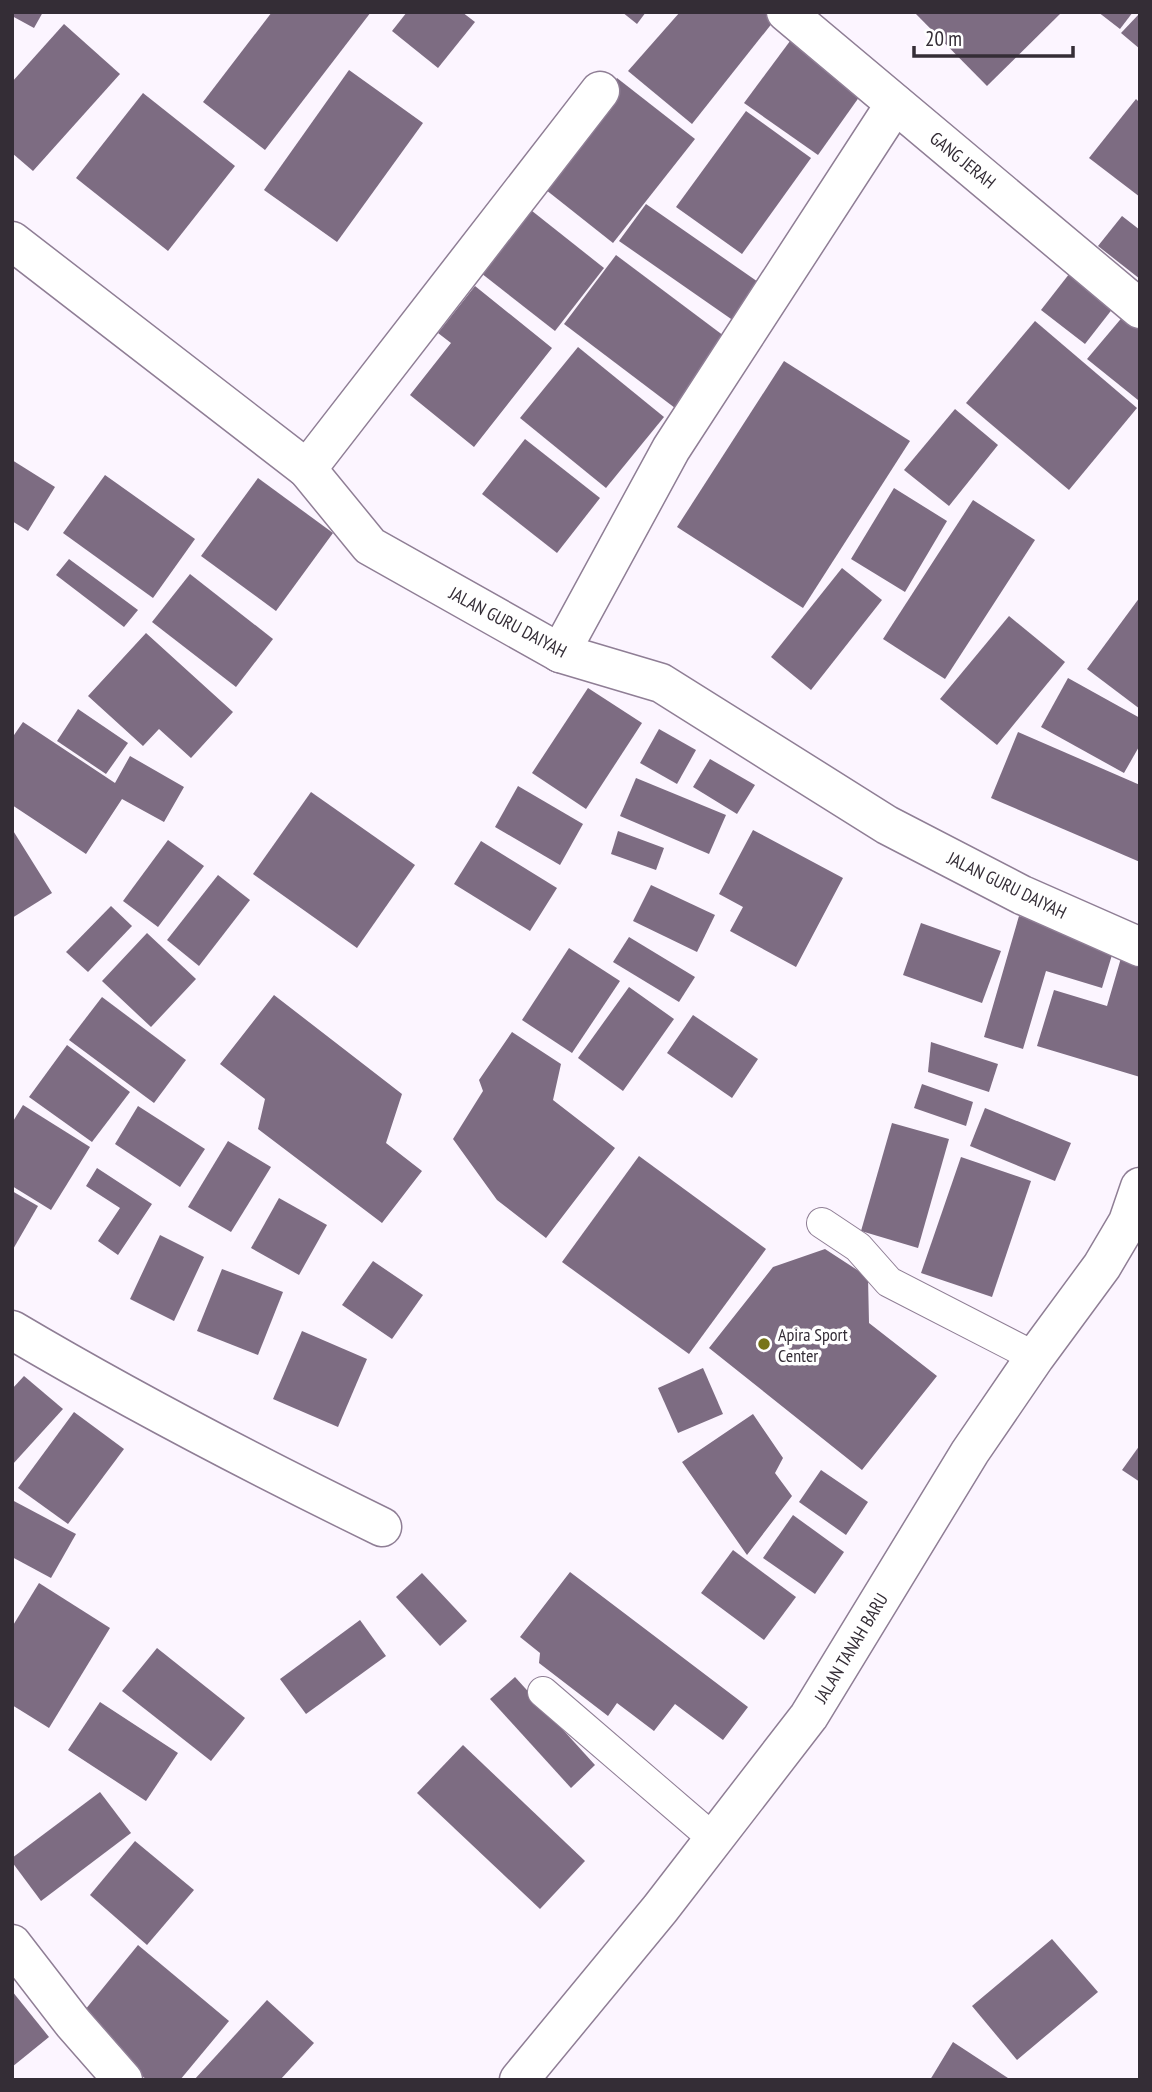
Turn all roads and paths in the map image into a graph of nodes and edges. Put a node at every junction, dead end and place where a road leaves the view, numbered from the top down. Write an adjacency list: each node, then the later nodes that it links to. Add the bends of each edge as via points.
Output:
1 (786, 12): 3 (street, GANG JERAH)
2 (600, 90): 6 (street)
3 (895, 104): 5 (street, GANG JERAH); 7 (street, via 671,449)
4 (12, 241): 6 (street, JALAN GURU DAIYAH)
5 (1140, 309)
6 (307, 469): 7 (street, JALAN GURU DAIYAH, via 370,546)
7 (560, 653): 8 (street, JALAN GURU DAIYAH, via 661,684 887,825 1022,895)
8 (1140, 947)
9 (1140, 1187): 12 (street, JALAN TANAH BARU, via 1128,1222 1102,1266)
10 (822, 1223): 12 (lane, via 858,1247 888,1282)
11 (12, 1330): 13 (street, via 275,1474)
12 (1035, 1357): 15 (street, JALAN TANAH BARU, via 970,1452 809,1716)
13 (382, 1527)
14 (543, 1692): 15 (lane)
15 (715, 1840): 18 (street, JALAN TANAH BARU)
16 (12, 1944): 17 (street)
17 (123, 2080)
18 (519, 2080)

